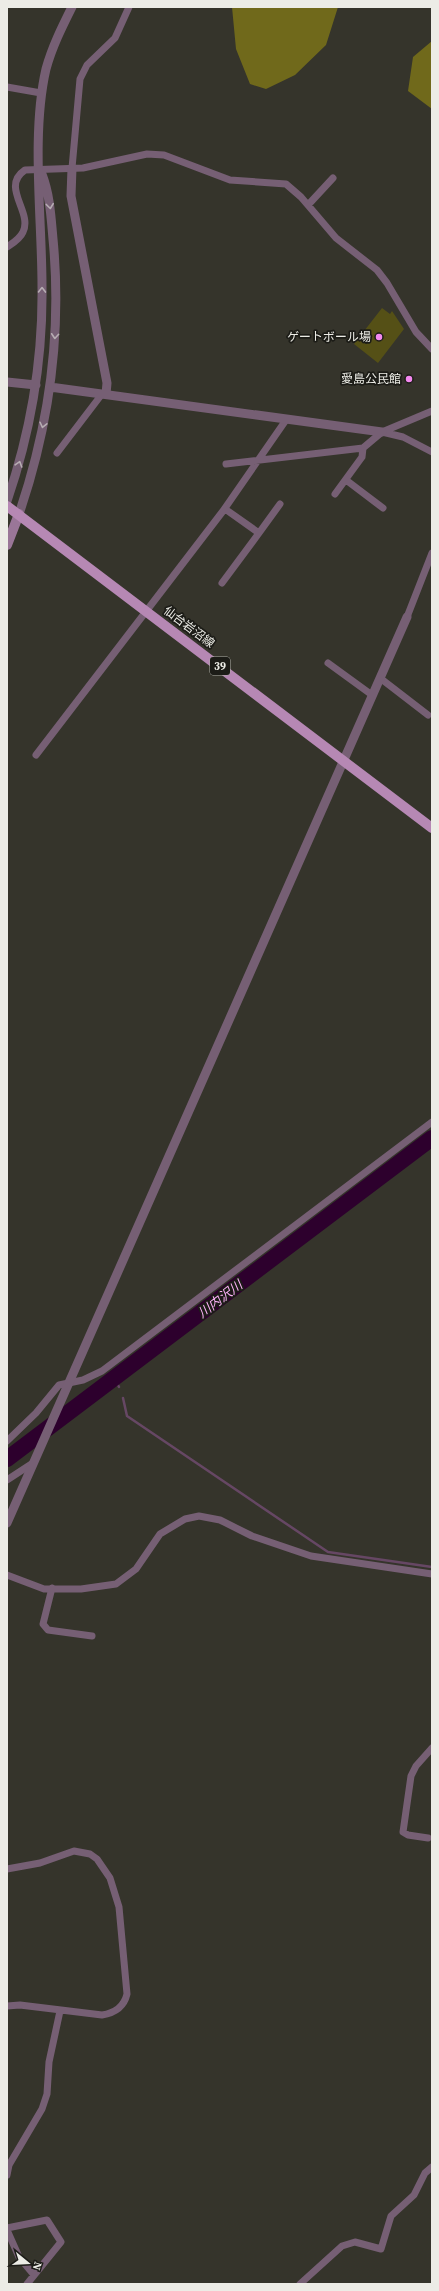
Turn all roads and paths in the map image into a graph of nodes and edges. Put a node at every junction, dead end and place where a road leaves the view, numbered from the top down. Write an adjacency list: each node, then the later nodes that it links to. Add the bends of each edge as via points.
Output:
1 (72, 7): 4 (street, via 52,51)
2 (129, 7): 5 (street, via 115,38 88,65 80,79)
3 (7, 87): 4 (street)
4 (41, 93): 6 (street)
5 (72, 168): 6 (street); 8 (street, via 147,154 164,155 230,180 286,184); 14 (street, via 71,196 107,383)
6 (39, 169): 9 (street, via 24,170 16,174 11,182 11,200 22,214 25,227 18,239); 12 (street, one-way to 6, via 42,288); 13 (street, one-way to 13, via 48,188 56,267 56,327)
7 (333, 178): 8 (street)
8 (308, 205): 10 (street, via 336,238 377,270 416,332)
9 (7, 247)
10 (432, 349)
11 (7, 382): 12 (street)
12 (36, 385): 25 (street, one-way to 12, via 26,441)
13 (50, 387): 14 (street); 30 (street, one-way to 30, via 38,448)
14 (104, 394): 16 (street); 20 (street)
15 (432, 411): 17 (street)
16 (286, 420): 17 (street); 21 (street)
17 (382, 432): 18 (street); 19 (street, via 403,437)
18 (363, 448): 21 (street); 23 (street, via 362,457)
19 (432, 452)
20 (56, 453)
21 (259, 459): 22 (street); 29 (street)
22 (226, 464)
23 (346, 480): 24 (street); 28 (street)
24 (335, 494)
25 (7, 501)
26 (280, 504): 31 (street)
27 (7, 506): 30 (main road, 仙台岩沼線 / 39)
28 (383, 508)
29 (225, 509): 31 (street); 35 (street)
30 (19, 514): 32 (main road); 35 (main road, 仙台岩沼線 / 39)
31 (259, 534): 34 (street)
32 (7, 545)
33 (432, 553): 36 (street)
34 (222, 583)
35 (146, 611): 41 (street); 42 (main road, 仙台岩沼線 / 39)
36 (407, 617): 38 (street)
37 (328, 663): 39 (street)
38 (380, 678): 39 (street); 40 (street)
39 (372, 695): 42 (street)
40 (428, 715)
41 (36, 755)
42 (344, 761): 43 (main road, 仙台岩沼線 / 39); 45 (street)
43 (432, 828)
44 (432, 1122): 45 (street, via 102,1371)
45 (70, 1383): 46 (street, via 59,1385 36,1413); 47 (street)
46 (7, 1441)
47 (35, 1462): 48 (street); 49 (street)
48 (7, 1480)
49 (7, 1523)
50 (432, 1574): 52 (street, via 311,1556 252,1536 220,1520 199,1516 185,1519 160,1534 136,1569 116,1584 82,1589)
51 (7, 1575): 52 (street, via 44,1589)
52 (52, 1588): 53 (street, via 43,1624 48,1630)
53 (92, 1636)
54 (432, 1748): 55 (street, via 411,1776 403,1832)
55 (428, 1838)
56 (7, 1869): 58 (street, via 40,1863 66,1852 83,1852 97,1858 116,1892 125,2002 112,2013 102,2015)
57 (7, 2006): 58 (street, via 20,2005)
58 (60, 2011): 59 (street, via 49,2062 47,2094 42,2109)
59 (8, 2164): 61 (street)
60 (432, 2167): 65 (street, via 425,2173 414,2195 391,2216 381,2249 355,2242 342,2246)
61 (7, 2175)
62 (7, 2229): 63 (street, via 19,2257); 63 (street, via 47,2220 61,2242)
63 (34, 2275): 64 (street)
64 (27, 2284)
65 (300, 2284)

